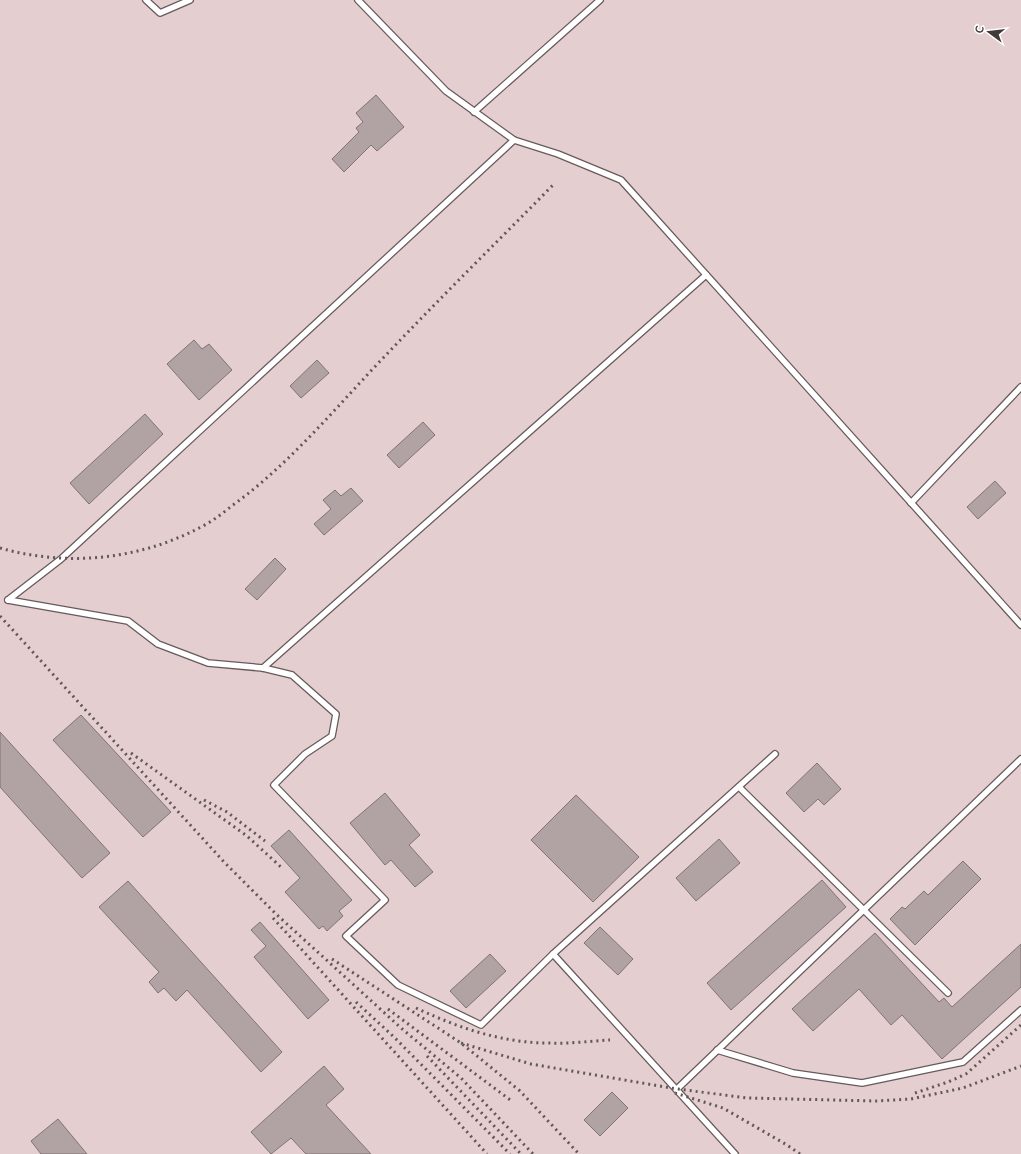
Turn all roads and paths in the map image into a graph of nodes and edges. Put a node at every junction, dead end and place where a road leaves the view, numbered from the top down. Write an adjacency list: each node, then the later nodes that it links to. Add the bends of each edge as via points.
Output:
1 (146, 0): 2 (lane, via 160,14)
2 (190, 0)
3 (358, 0): 5 (lane, via 446,91)
4 (600, 0): 5 (lane)
5 (474, 112): 6 (lane)
6 (514, 140): 7 (lane, via 558,154 621,180); 12 (lane, via 61,559 8,600 128,621 158,644 208,663)
7 (706, 275): 10 (lane); 12 (lane)
8 (1021, 387): 9 (lane)
9 (1019, 392): 10 (lane)
10 (912, 503): 11 (lane)
11 (1021, 625)
12 (263, 668): 17 (lane, via 292,675 336,714 332,736 305,754 274,785 385,900 346,936 351,943 398,985 481,1025)
13 (775, 754): 15 (lane)
14 (1021, 759): 16 (lane)
15 (739, 787): 16 (lane); 17 (lane)
16 (863, 910): 18 (lane); 20 (lane)
17 (553, 954): 21 (lane)
18 (948, 993)
19 (1021, 1010): 20 (lane, via 963,1062 862,1083 793,1074)
20 (717, 1050): 21 (lane)
21 (677, 1089): 22 (lane)
22 (735, 1154)

